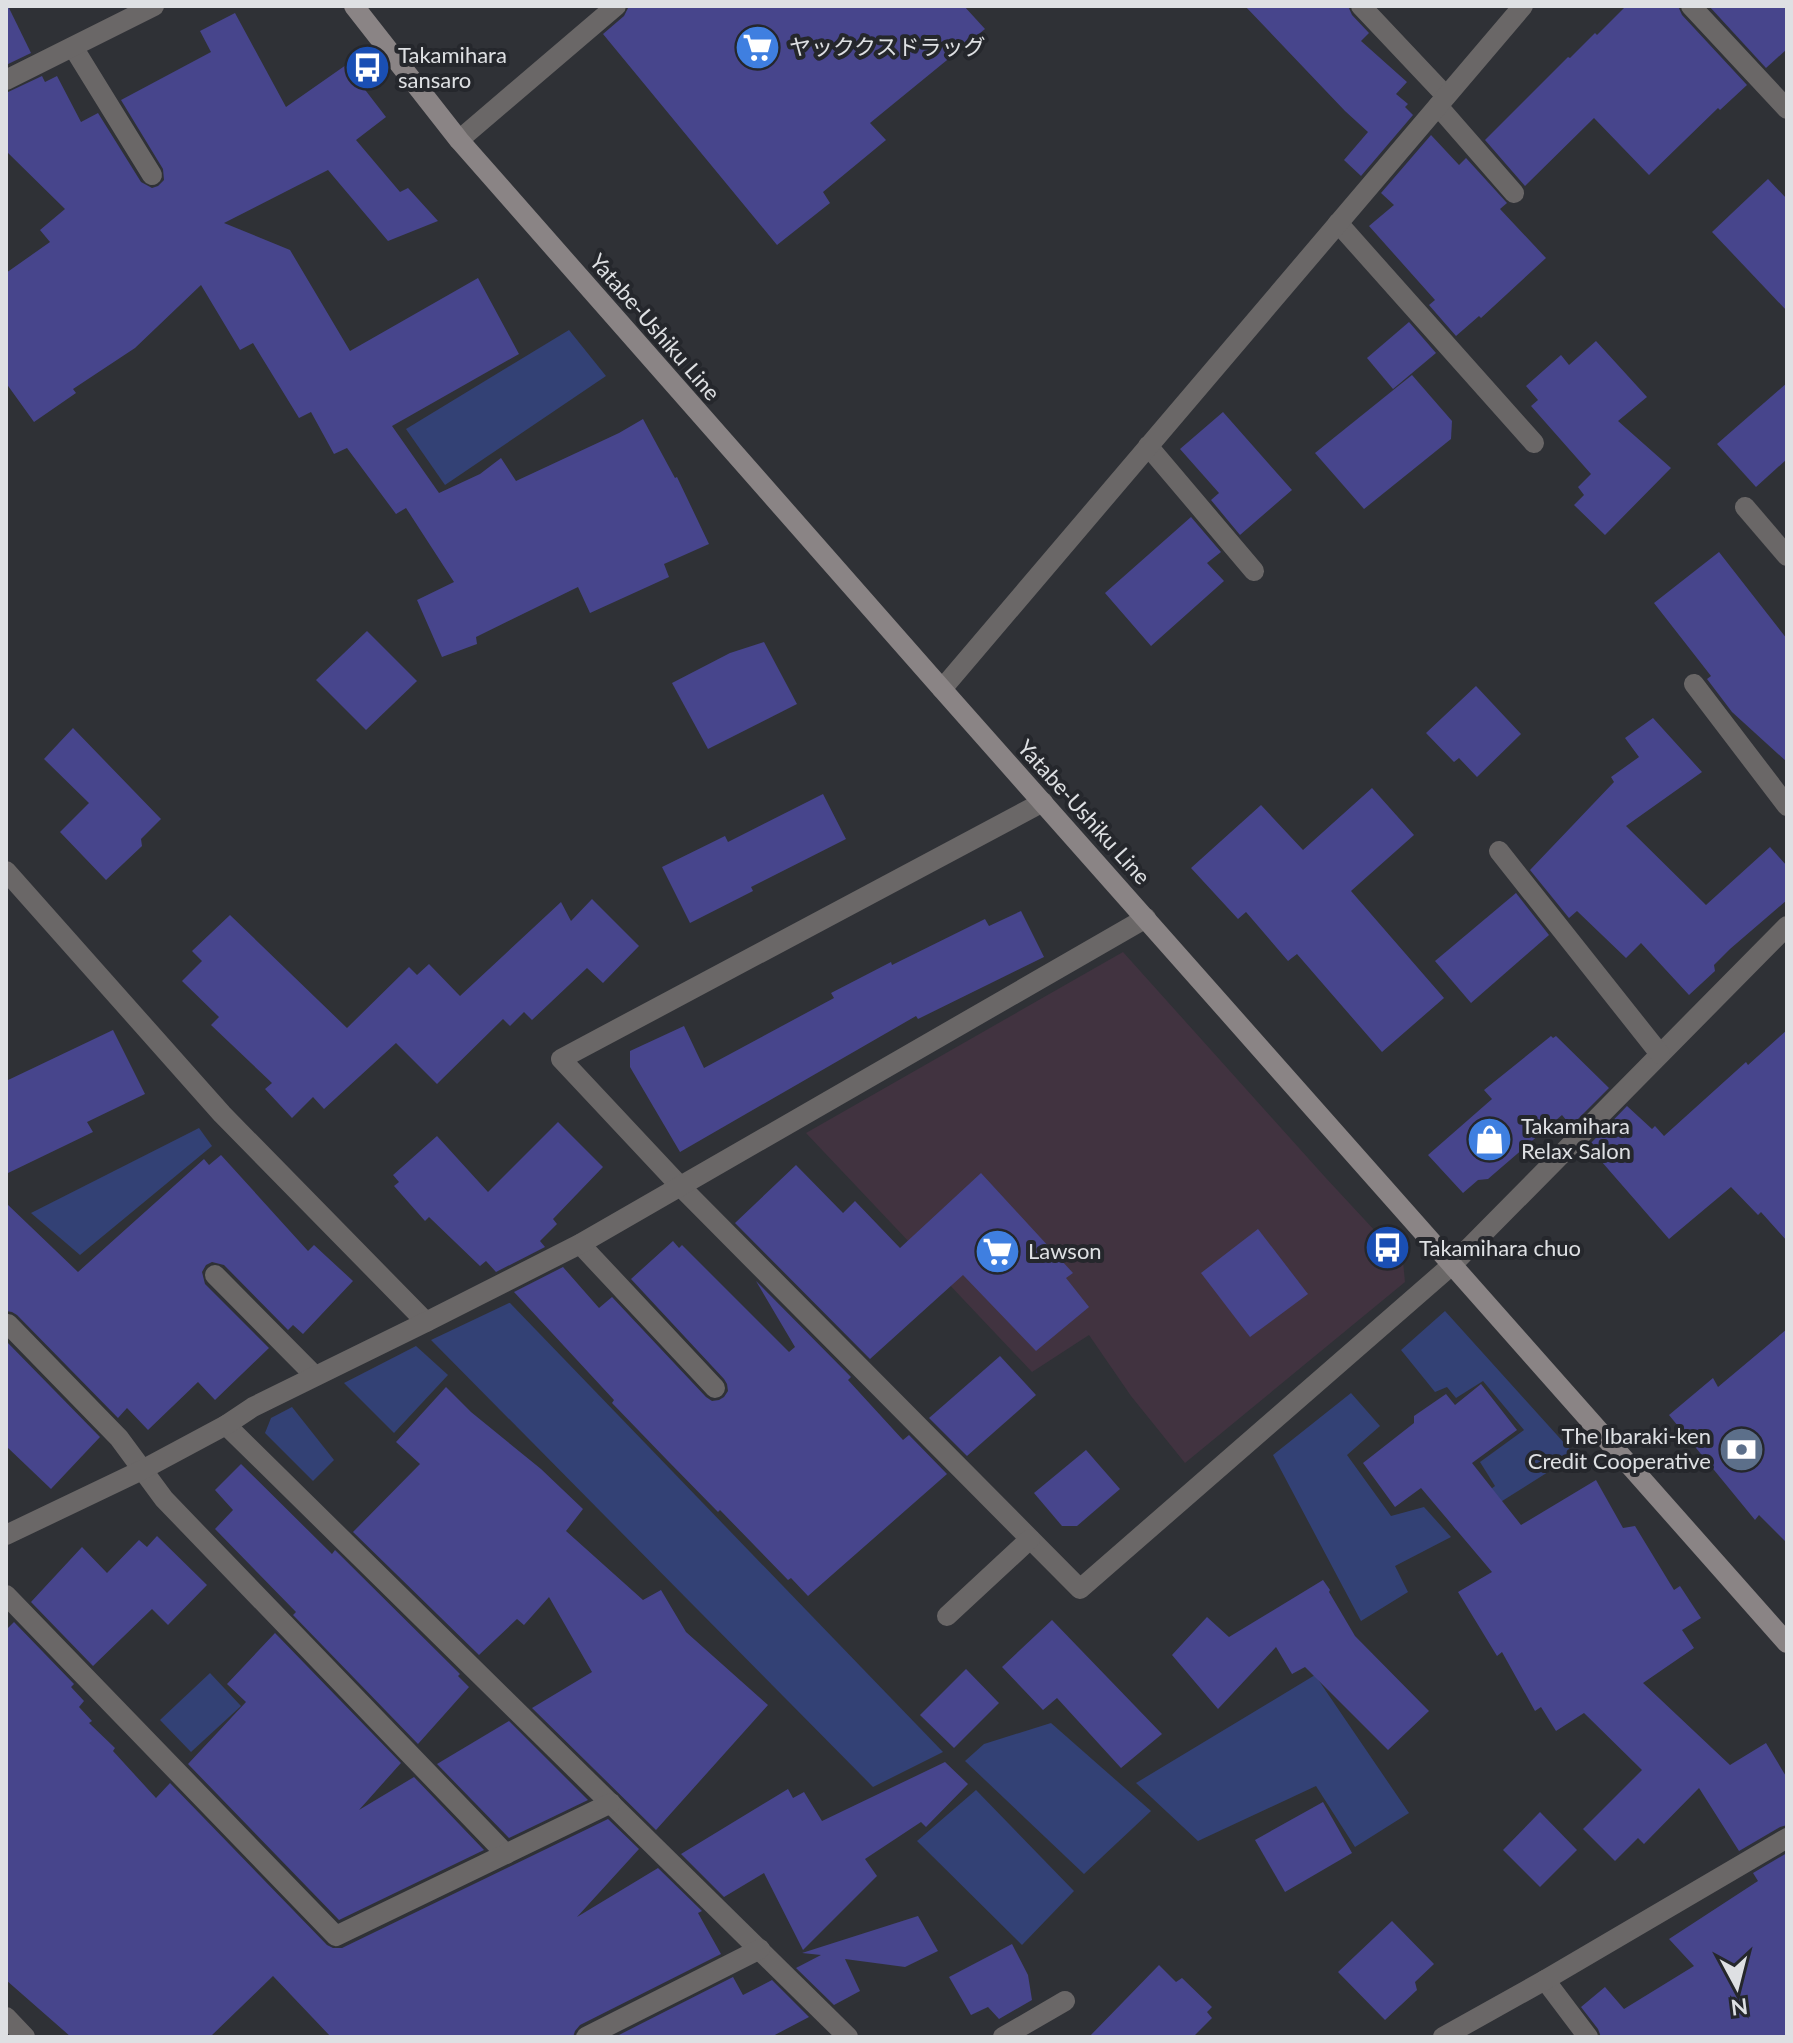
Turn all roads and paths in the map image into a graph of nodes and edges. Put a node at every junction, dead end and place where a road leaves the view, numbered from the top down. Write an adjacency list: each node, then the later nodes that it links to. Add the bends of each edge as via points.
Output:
1 (154, 6): 7 (street)
2 (354, 6): 11 (main road, Yatabe-Ushiku Line)
3 (616, 6): 11 (street)
4 (1361, 6): 9 (street)
5 (1523, 6): 9 (street)
6 (1691, 6): 10 (street)
7 (73, 47): 8 (street); 12 (street)
8 (6, 80)
9 (1442, 101): 13 (street); 14 (street)
10 (1787, 109)
11 (459, 140): 21 (main road, Yatabe-Ushiku Line)
12 (152, 175)
13 (1514, 193)
14 (1338, 223): 15 (street); 16 (street)
15 (1534, 443)
16 (1148, 446): 19 (street); 21 (street)
17 (1745, 507): 18 (street)
18 (1787, 556)
19 (1254, 571)
20 (1694, 684): 23 (street)
21 (942, 689): 22 (main road, Yatabe-Ushiku Line)
22 (1043, 802): 26 (main road, Yatabe-Ushiku Line); 29 (street, via 561,1059)
23 (1787, 806)
24 (1499, 851): 28 (street)
25 (6, 871): 33 (street, via 222,1114)
26 (1146, 918): 29 (street); 31 (main road, Yatabe-Ushiku Line)
27 (1787, 926): 28 (street)
28 (1660, 1054): 31 (street)
29 (680, 1186): 30 (street); 40 (street)
30 (580, 1244): 33 (street); 36 (street)
31 (1453, 1264): 40 (street, via 1080,1589); 43 (main road, Yatabe-Ushiku Line)
32 (215, 1275): 35 (street)
33 (426, 1322): 35 (street)
34 (8, 1324): 38 (street, via 119,1438)
35 (315, 1376): 37 (street)
36 (715, 1388)
37 (226, 1425): 38 (street); 44 (street)
38 (142, 1470): 39 (street); 46 (street)
39 (6, 1535)
40 (1030, 1539): 42 (street)
41 (6, 1595): 46 (street, via 336,1936)
42 (947, 1616)
43 (1787, 1643)
44 (611, 1803): 46 (street); 47 (street)
45 (1787, 1838): 48 (street)
46 (506, 1854)
47 (760, 1949): 52 (street); 53 (street)
48 (1545, 1980): 55 (street); 56 (street)
49 (1065, 2001): 54 (street)
50 (6, 2017): 51 (street)
51 (25, 2037)
52 (586, 2037)
53 (848, 2037)
54 (1003, 2037)
55 (1443, 2037)
56 (1588, 2037)

